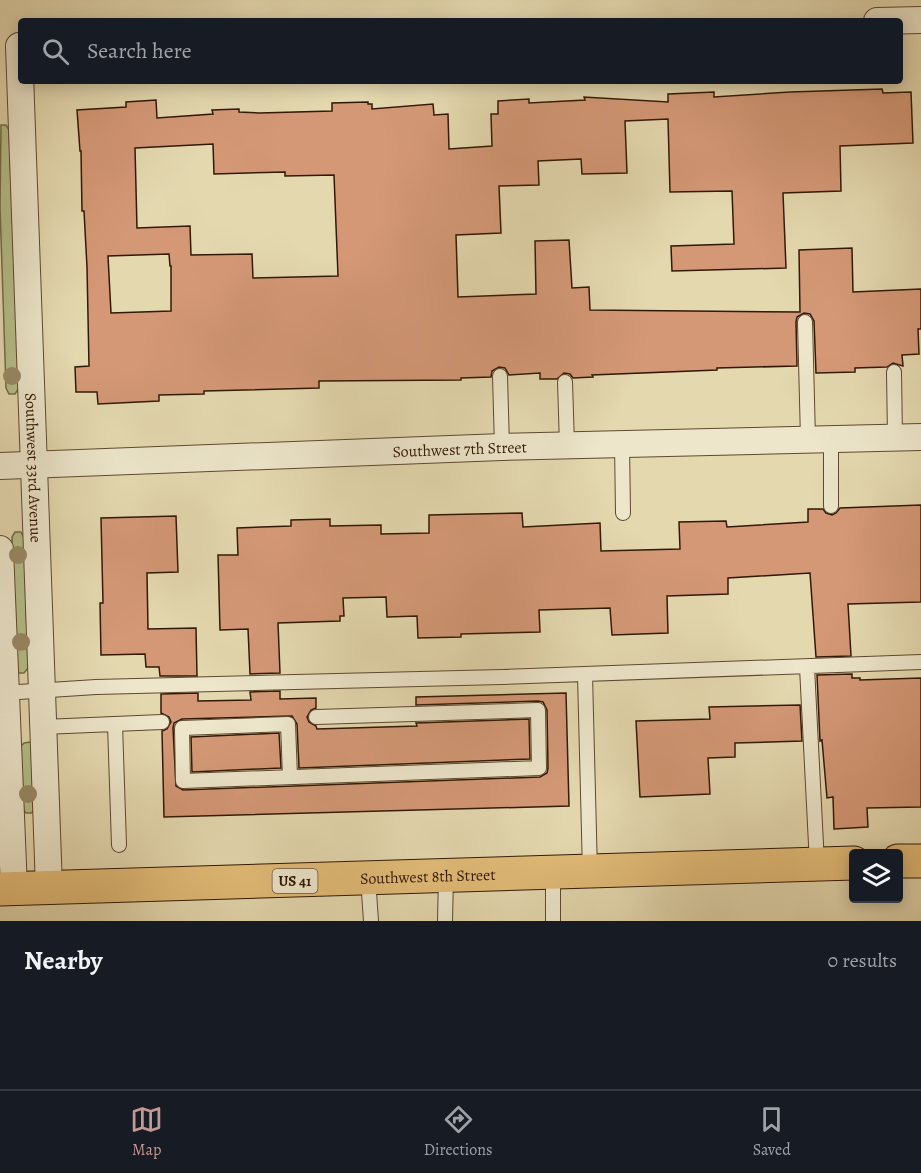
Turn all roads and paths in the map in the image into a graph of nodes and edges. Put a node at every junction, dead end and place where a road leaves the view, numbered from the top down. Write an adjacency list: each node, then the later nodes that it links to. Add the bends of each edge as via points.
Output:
1 (903, 20): 2 (street)
2 (921, 20)
3 (13, 46): 14 (street, Southwest 33rd Avenue)
4 (805, 322): 10 (lane)
5 (894, 372): 9 (lane)
6 (500, 376): 13 (lane)
7 (565, 382): 12 (lane)
8 (921, 436): 9 (street, Southwest 7th Street)
9 (895, 437): 10 (street, Southwest 7th Street)
10 (819, 438): 11 (street, Southwest 7th Street); 16 (lane)
11 (622, 443): 12 (street, Southwest 7th Street); 17 (lane)
12 (567, 445): 13 (street, Southwest 7th Street)
13 (502, 447): 14 (street, Southwest 7th Street)
14 (35, 464): 15 (street, Southwest 7th Street); 22 (street, Southwest 33rd Avenue)
15 (0, 466)
16 (831, 506)
17 (623, 513)
18 (0, 549): 23 (street)
19 (921, 662): 20 (lane)
20 (807, 667): 21 (lane); 33 (lane)
21 (585, 675): 22 (lane); 34 (lane)
22 (42, 691): 23 (lane); 27 (street, Southwest 33rd Avenue)
23 (3, 693): 39 (street)
24 (316, 717): 28 (lane, via 538,710 539,768)
25 (162, 722): 26 (lane)
26 (116, 724): 27 (lane); 29 (lane)
27 (43, 727): 38 (street, Southwest 33rd Avenue)
28 (290, 777): 28 (lane, via 183,781 182,728 288,724)
29 (119, 845)
30 (903, 861): 31 (main road)
31 (921, 861)
32 (849, 863): 33 (main road, Southwest 8th Street / US 41)
33 (817, 864): 34 (main road, Southwest 8th Street / US 41)
34 (590, 872): 35 (main road, Southwest 8th Street / US 41)
35 (553, 873): 36 (main road, Southwest 8th Street / US 41); 42 (lane)
36 (446, 876): 37 (main road, Southwest 8th Street / US 41); 41 (lane)
37 (368, 878): 38 (main road, Southwest 8th Street / US 41); 40 (lane)
38 (49, 888): 39 (main road, Southwest 8th Street / US 41)
39 (7, 889)
40 (371, 921)
41 (445, 921)
42 (554, 921)

